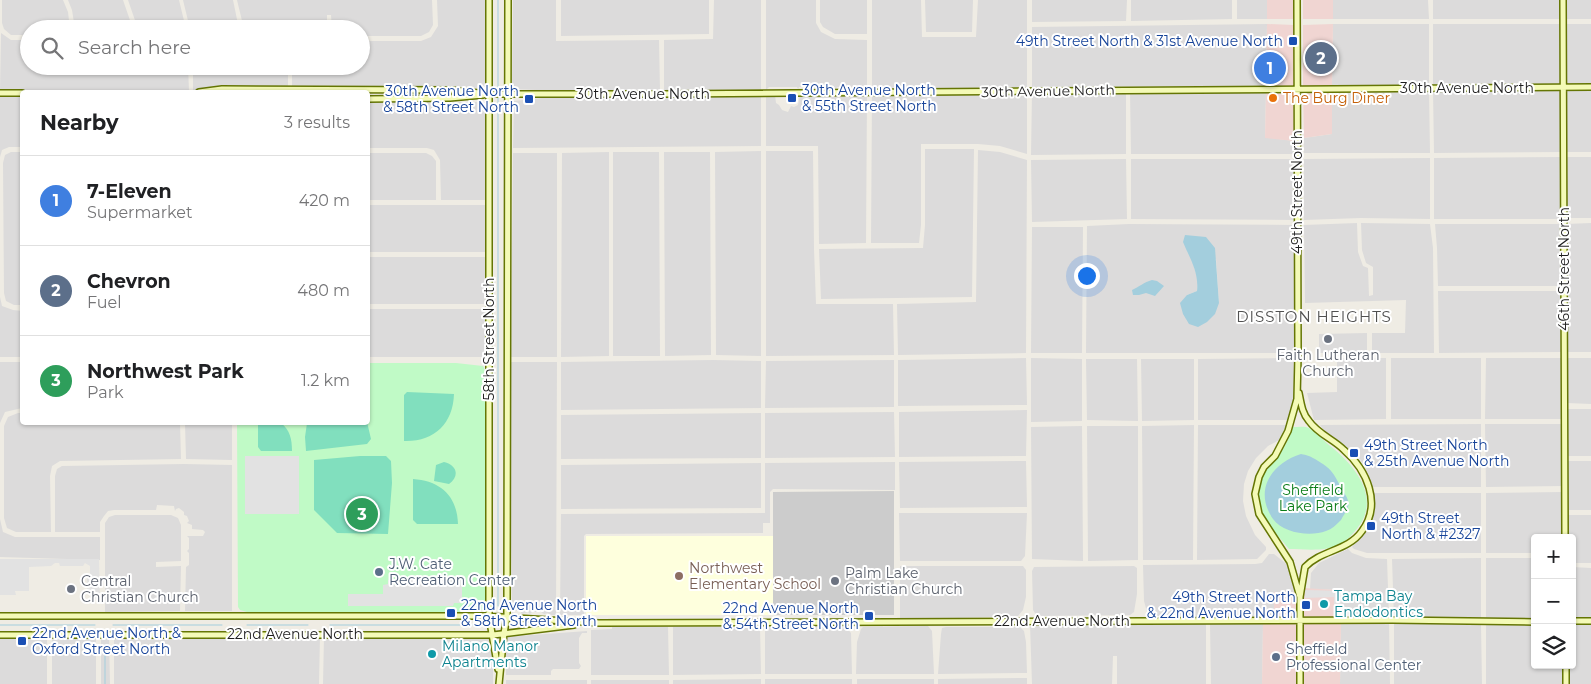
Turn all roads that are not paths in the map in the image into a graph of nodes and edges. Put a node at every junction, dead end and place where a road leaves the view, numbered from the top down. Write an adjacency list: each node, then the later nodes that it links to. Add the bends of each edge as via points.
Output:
1 (489, 0): 11 (street, 58th Street North)
2 (508, 0): 12 (street, 58th Street North)
3 (1297, 0): 7 (street, 49th Street North)
4 (1563, 0): 5 (street, 46th Street North)
5 (1564, 87): 6 (street, 30th Avenue North); 7 (street, 30th Avenue North); 15 (street, 46th Street North)
6 (1591, 87)
7 (1296, 89): 12 (street, 30th Avenue North); 14 (street, 49th Street North)
8 (214, 90): 11 (street, via 431,90)
9 (0, 93): 10 (street)
10 (20, 94)
11 (491, 94): 12 (street, 30th Avenue North); 13 (street); 18 (street, 58th Street North)
12 (506, 94): 19 (street, 58th Street North)
13 (370, 99)
14 (1298, 385): 16 (street, 49th Street North, via 1288,432 1259,477 1256,503 1259,514 1290,562); 16 (street, 49th Street North, via 1305,416 1352,458 1366,478 1371,499 1371,510 1363,531 1339,549 1318,556 1305,567)
15 (1565, 534)
16 (1300, 597): 20 (street, 49th Street North)
17 (0, 616): 18 (street, 22nd Avenue North)
18 (489, 616): 19 (street, 22nd Avenue North); 27 (street, 58th Street North)
19 (507, 617): 24 (street, 22nd Avenue North); 25 (street, 58th Street North)
20 (1300, 621): 23 (street, 22nd Avenue North); 24 (street, 22nd Avenue North); 30 (street, 49th Street North)
21 (1576, 621): 22 (street)
22 (1591, 621)
23 (1531, 622)
24 (589, 623): 25 (street, 22nd Avenue North)
25 (504, 634): 27 (street, 22nd Avenue North); 29 (street, 58th Street North)
26 (0, 635): 27 (street, 22nd Avenue North)
27 (492, 635): 29 (street, 58th Street North)
28 (1566, 669): 31 (street)
29 (499, 681)
30 (1300, 684)
31 (1566, 684)

